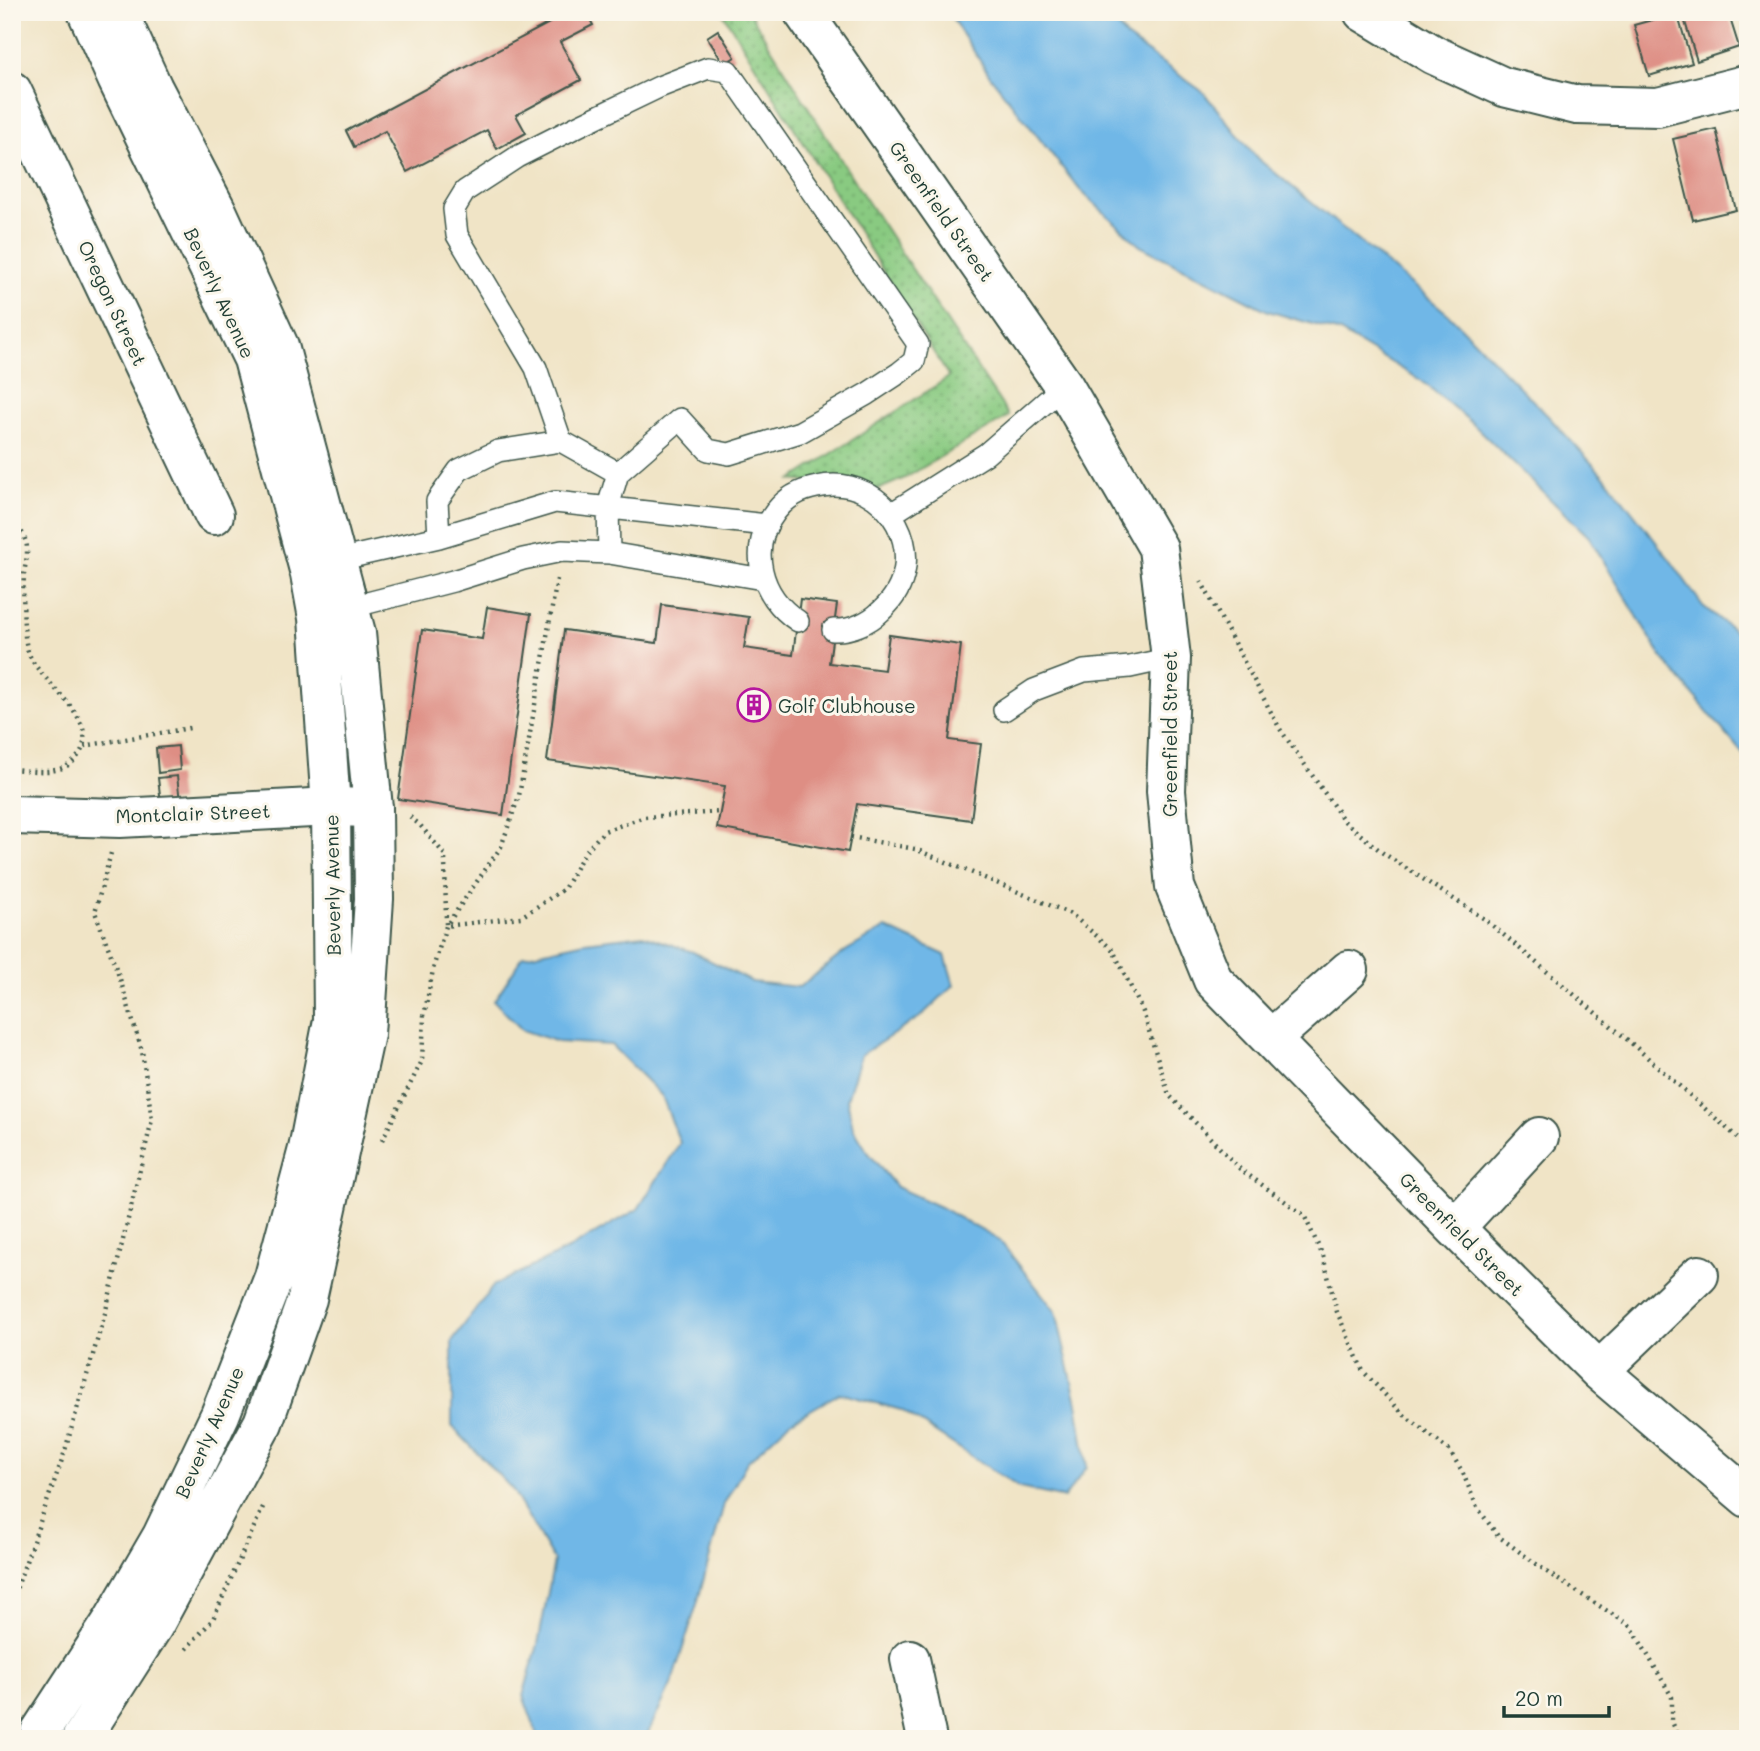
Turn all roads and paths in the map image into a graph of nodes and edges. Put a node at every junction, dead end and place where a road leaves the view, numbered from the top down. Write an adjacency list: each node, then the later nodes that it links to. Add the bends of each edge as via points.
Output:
1 (88, 12): 17 (street, Beverly Avenue, via 253,359)
2 (118, 12): 17 (street, Beverly Avenue, via 279,346)
3 (803, 12): 7 (street, Greenfield Street)
4 (1363, 12): 5 (street, via 1434,55 1504,87 1577,106 1658,107)
5 (1748, 84)
6 (12, 91): 12 (street, Oregon Street)
7 (1064, 386): 13 (lane, via 986,454); 23 (street, Greenfield Street, via 1158,548)
8 (561, 441): 9 (lane); 9 (lane, via 536,368 457,234 454,209 464,191 580,125 708,68 728,71 918,344 914,361 800,432 729,454 708,450 680,419); 15 (lane, via 498,451 459,470 437,501)
9 (618, 473): 10 (lane)
10 (608, 507): 14 (lane); 15 (lane, via 555,502); 16 (lane)
11 (12, 513): 26 (path, via 27,544 22,600 29,654 82,724)
12 (214, 514)
13 (891, 514): 14 (lane, via 862,491 826,485 791,497); 22 (lane, via 906,550 899,588 874,618)
14 (767, 525): 19 (lane, via 761,542)
15 (439, 537): 17 (lane)
16 (609, 554): 19 (lane); 20 (lane, via 562,551 523,559)
17 (324, 567): 20 (street, Beverly Avenue)
18 (1198, 576): 38 (path, via 1280,729 1344,821 1383,853 1486,920)
19 (763, 579): 21 (lane, via 771,597)
20 (334, 612): 28 (street, Beverly Avenue); 29 (street, Beverly Avenue, via 362,679)
21 (798, 621)
22 (833, 630)
23 (1171, 658): 24 (lane, via 1084,671 1034,690); 36 (street, Greenfield Street, via 1166,791 1175,887 1213,980)
24 (1004, 710)
25 (190, 728): 26 (path)
26 (85, 746): 27 (path, via 74,764 55,771)
27 (12, 769)
28 (331, 807): 29 (street, Montclair Street); 32 (street, Montclair Street); 45 (street, Beverly Avenue, via 333,1020 308,1149 274,1277 220,1415 162,1536)
29 (373, 808): 46 (street, Beverly Avenue, via 374,899 365,1034 307,1299 263,1423 154,1625)
30 (720, 812): 34 (path, via 645,817 604,831 585,852 564,889 521,916)
31 (12, 815): 32 (street, Montclair Street)
32 (120, 818): 43 (path, via 95,912 142,1051 152,1120 106,1310 64,1454)
33 (851, 837): 48 (path, via 915,849 1071,914 1114,950 1143,1012 1168,1095 1240,1169 1304,1215 1363,1371 1403,1414 1449,1450 1477,1507 1498,1536 1631,1626 1672,1697 1672,1722)
34 (446, 926)
35 (1349, 970): 36 (street)
36 (1271, 1039): 39 (street, Greenfield Street)
37 (1539, 1137): 39 (street)
38 (1748, 1147)
39 (1455, 1228): 41 (street, Greenfield Street)
40 (1699, 1275): 41 (street)
41 (1599, 1371): 42 (street, Greenfield Street)
42 (1748, 1498)
43 (12, 1601)
44 (910, 1659): 47 (street)
45 (38, 1736)
46 (81, 1739)
47 (927, 1739)
48 (1680, 1739)

